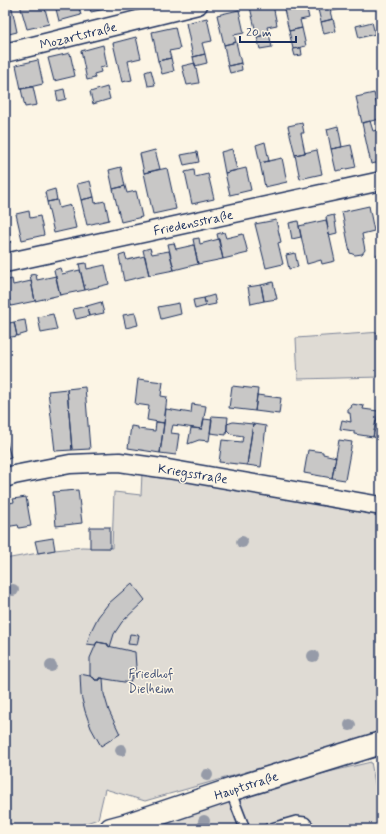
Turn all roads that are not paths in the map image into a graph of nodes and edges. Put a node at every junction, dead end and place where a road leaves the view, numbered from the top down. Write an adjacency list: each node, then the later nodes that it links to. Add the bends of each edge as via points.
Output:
1 (198, 5): 2 (street, Mozartstraße)
2 (5, 53)
3 (381, 181): 4 (street, Friedensstraße)
4 (5, 263)
5 (5, 478): 6 (street, Kriegsstraße, via 70,464 119,462)
6 (381, 506)
7 (381, 743): 8 (street, Hauptstraße)
8 (230, 790): 9 (street, Hauptstraße); 10 (lane)
9 (111, 829)
10 (245, 829)
11 (268, 829): 12 (lane, via 296,821 305,822)
12 (311, 829)

